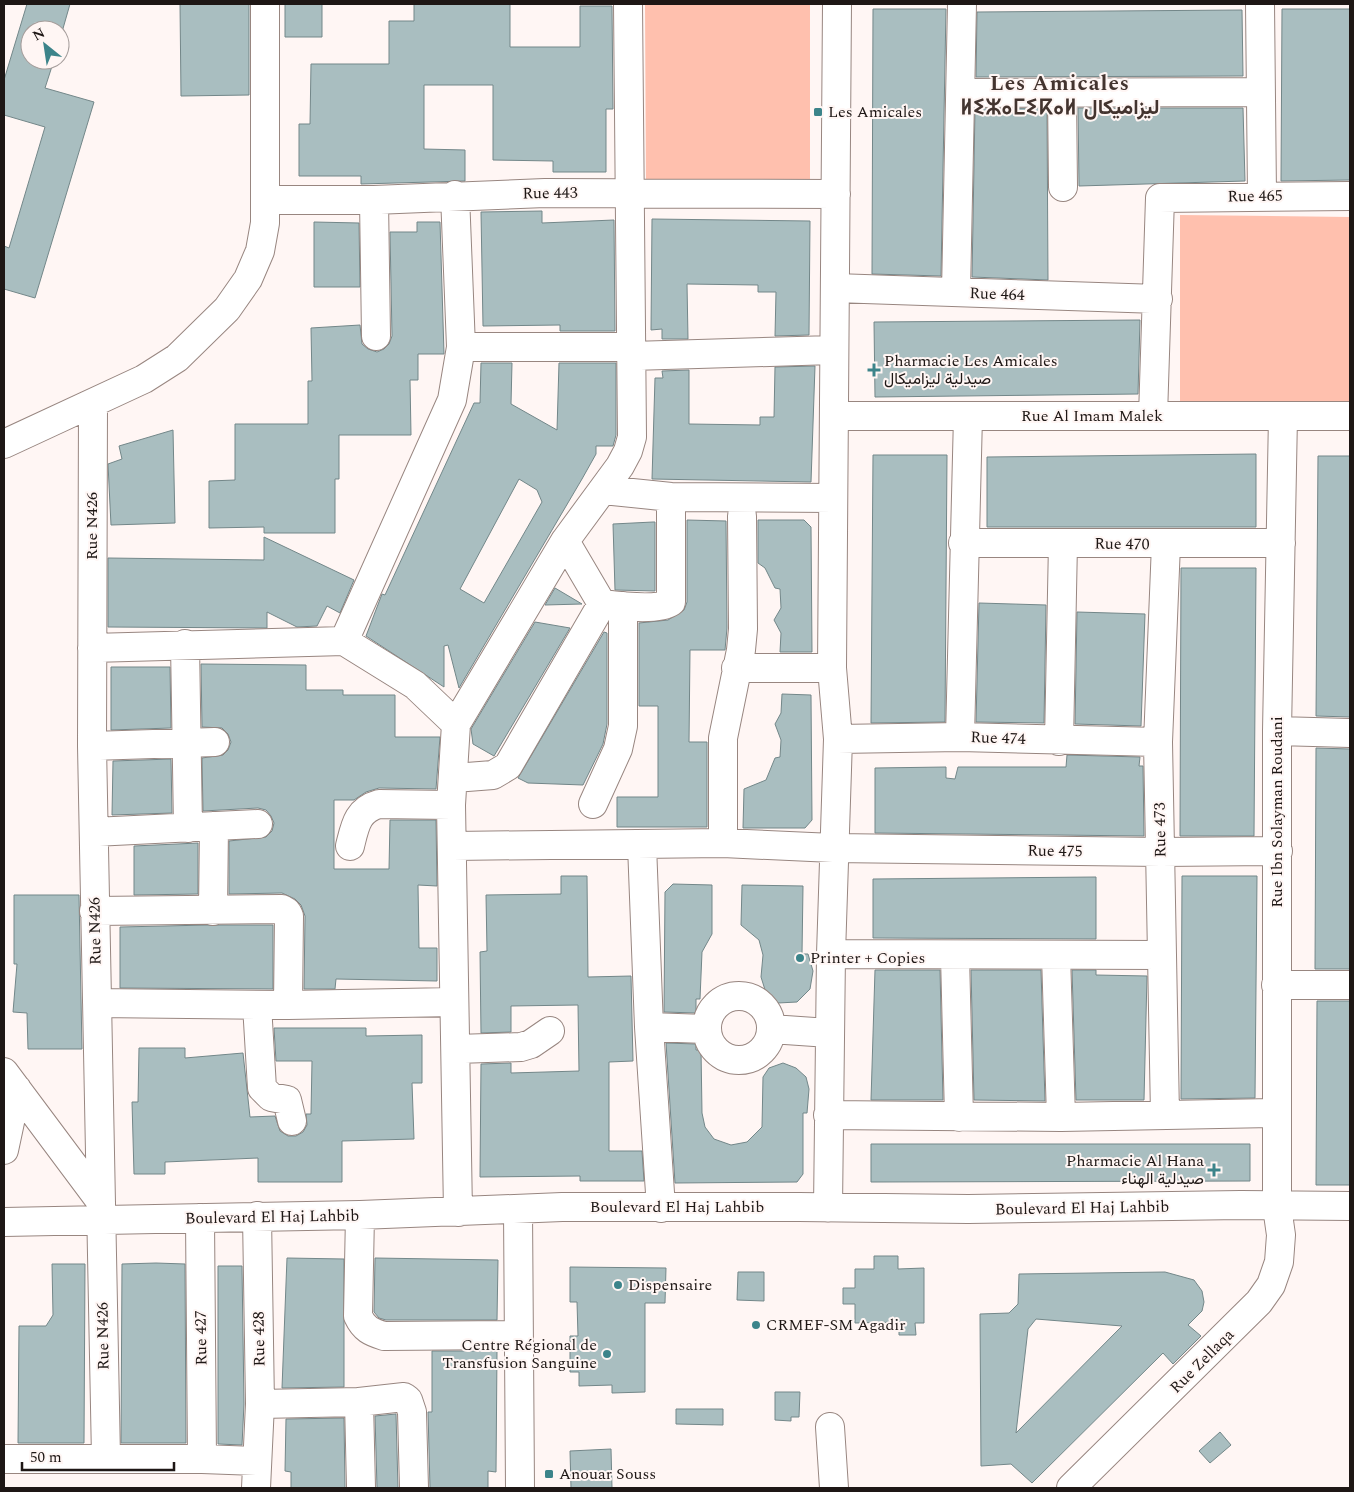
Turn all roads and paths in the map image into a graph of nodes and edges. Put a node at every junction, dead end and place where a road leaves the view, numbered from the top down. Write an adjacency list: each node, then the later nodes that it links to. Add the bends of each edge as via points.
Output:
1 (264, 4): 15 (street)
2 (628, 4): 10 (street)
3 (837, 4): 11 (street)
4 (962, 4): 7 (street)
5 (1260, 4): 6 (street)
6 (1260, 92): 8 (street); 13 (street)
7 (961, 93): 8 (street); 18 (street)
8 (1062, 94): 9 (street)
9 (1063, 188)
10 (630, 192): 11 (street, Rue 443); 12 (street, Rue 443); 23 (street)
11 (836, 194): 17 (street)
12 (455, 195): 16 (street, Rue 443); 21 (street)
13 (1262, 195): 14 (street, Rue 465); 19 (street, Rue 465, via 1160,198)
14 (1350, 196)
15 (265, 200): 16 (street, Rue 443); 24 (street, via 260,251 248,279 227,309 177,358 144,379)
16 (374, 200): 20 (street)
17 (835, 288): 18 (street, Rue 464); 22 (street)
18 (956, 292): 19 (street, Rue 464)
19 (1158, 298): 27 (street)
20 (376, 336)
21 (461, 347): 23 (street); 41 (street, via 452,400)
22 (833, 350): 23 (street); 25 (street)
23 (632, 351): 31 (street, via 632,437 624,458)
24 (93, 404): 30 (street); 43 (street, Rue N426)
25 (834, 416): 26 (street, Rue Al Imam Malek); 33 (street)
26 (968, 416): 27 (street, Rue Al Imam Malek); 36 (street)
27 (1152, 416): 28 (street, Rue Al Imam Malek)
28 (1283, 416): 29 (street, Rue Al Imam Malek); 38 (street, Rue Ibn Solayman Roudani)
29 (1350, 416)
30 (4, 444)
31 (603, 490): 32 (street); 35 (street)
32 (671, 497): 33 (street); 40 (street, via 671,602 667,605)
33 (833, 498): 45 (street)
34 (742, 516): 44 (street, via 743,629)
35 (565, 541): 40 (street); 46 (street)
36 (963, 543): 37 (street, Rue 470); 49 (street)
37 (1063, 543): 39 (street, Rue 470); 51 (street)
38 (1281, 543): 39 (street, Rue 470); 47 (street, Rue Ibn Solayman Roudani)
39 (1166, 544): 53 (street, Rue 473)
40 (612, 605): 56 (street, via 508,766 493,775); 57 (street, via 623,726 618,749)
41 (344, 642): 42 (street); 46 (street, via 415,685)
42 (185, 644): 43 (street); 54 (street)
43 (92, 648): 55 (street, Rue N426)
44 (736, 668): 45 (street); 62 (street, via 723,738)
45 (832, 668): 50 (street)
46 (456, 724): 56 (street)
47 (1277, 731): 48 (street); 67 (street, Rue Ibn Solayman Roudani)
48 (1350, 733)
49 (960, 737): 50 (street, Rue 474); 51 (street, Rue 474)
50 (838, 739): 66 (street)
51 (1059, 741): 53 (street, Rue 474)
52 (216, 742): 54 (street)
53 (1158, 742): 68 (street, Rue 473)
54 (188, 744): 55 (street); 60 (street)
55 (92, 746): 61 (street, Rue N426)
56 (454, 778): 58 (street)
57 (593, 804)
58 (451, 805): 64 (street, via 379,804 368,807 356,822); 65 (street)
59 (258, 824): 60 (street)
60 (201, 827): 61 (street); 70 (street)
61 (94, 832): 69 (street, Rue N426)
62 (723, 843): 63 (street, Rue 475); 66 (street, Rue 475)
63 (642, 845): 65 (street, Rue 475); 81 (street)
64 (350, 846)
65 (453, 846): 77 (street)
66 (834, 848): 68 (street, Rue 475); 71 (street)
67 (1278, 851): 68 (street, Rue 475); 75 (street, Rue Ibn Solayman Roudani)
68 (1161, 852): 72 (street, Rue 473)
69 (94, 911): 70 (street); 78 (street, Rue N426)
70 (213, 911): 80 (street, via 282,909 288,912)
71 (831, 954): 73 (street); 85 (street)
72 (1161, 955): 74 (street); 90 (street, Rue 473)
73 (955, 956): 74 (street); 91 (street)
74 (1056, 956): 92 (street)
75 (1276, 985): 76 (street); 88 (street, Rue Ibn Solayman Roudani)
76 (1350, 985)
77 (454, 1002): 80 (street); 86 (street)
78 (97, 1003): 79 (street); 99 (street, Rue N426)
79 (257, 1005): 80 (street); 93 (street, via 262,1088 270,1097 287,1100)
80 (288, 1005)
81 (649, 1028): 82 (street); 97 (street)
82 (706, 1029): 83 (street, via 711,1046 734,1060 751,1058 765,1046); 83 (street, via 711,1010 717,1003 725,998 744,996 761,1004)
83 (771, 1029): 85 (street)
84 (550, 1031): 86 (street, via 521,1047)
85 (829, 1033): 89 (street)
86 (457, 1049): 101 (street)
87 (10, 1080): 94 (street); 99 (street)
88 (1277, 1113): 90 (street); 96 (street, Rue Ibn Solayman Roudani)
89 (828, 1115): 91 (street); 98 (street)
90 (1164, 1115): 92 (street)
91 (959, 1117): 92 (street)
92 (1061, 1117)
93 (292, 1122)
94 (4, 1150)
95 (1350, 1206): 96 (street, Boulevard El Haj Lahbib)
96 (1277, 1207): 98 (street, Boulevard El Haj Lahbib); 119 (street, Rue Zellaqa, via 1281,1235 1279,1262 1271,1285 1259,1302)
97 (661, 1208): 98 (street, Boulevard El Haj Lahbib); 100 (street, Boulevard El Haj Lahbib)
98 (828, 1208)
99 (101, 1211): 104 (street, Boulevard El Haj Lahbib); 105 (street, Boulevard El Haj Lahbib); 110 (street, Rue N426)
100 (518, 1211): 101 (street, Boulevard El Haj Lahbib); 106 (street)
101 (458, 1212): 102 (street, Boulevard El Haj Lahbib)
102 (360, 1215): 103 (street, Boulevard El Haj Lahbib); 106 (street, via 358,1316 362,1325 371,1332 384,1336)
103 (257, 1216): 104 (street, Boulevard El Haj Lahbib); 108 (street, Rue 428)
104 (200, 1218): 112 (street, Rue 427)
105 (4, 1222)
106 (518, 1335): 117 (street)
107 (359, 1402): 108 (street); 115 (street); 116 (street, via 404,1397 408,1400 412,1412)
108 (260, 1404): 113 (street, Rue 428)
109 (830, 1427): 118 (street)
110 (106, 1458): 111 (street); 112 (street)
111 (4, 1459)
112 (202, 1459): 113 (street)
113 (257, 1461): 114 (street, Rue 428)
114 (256, 1488)
115 (361, 1488)
116 (414, 1488)
117 (520, 1488)
118 (834, 1488)
119 (1071, 1488)

